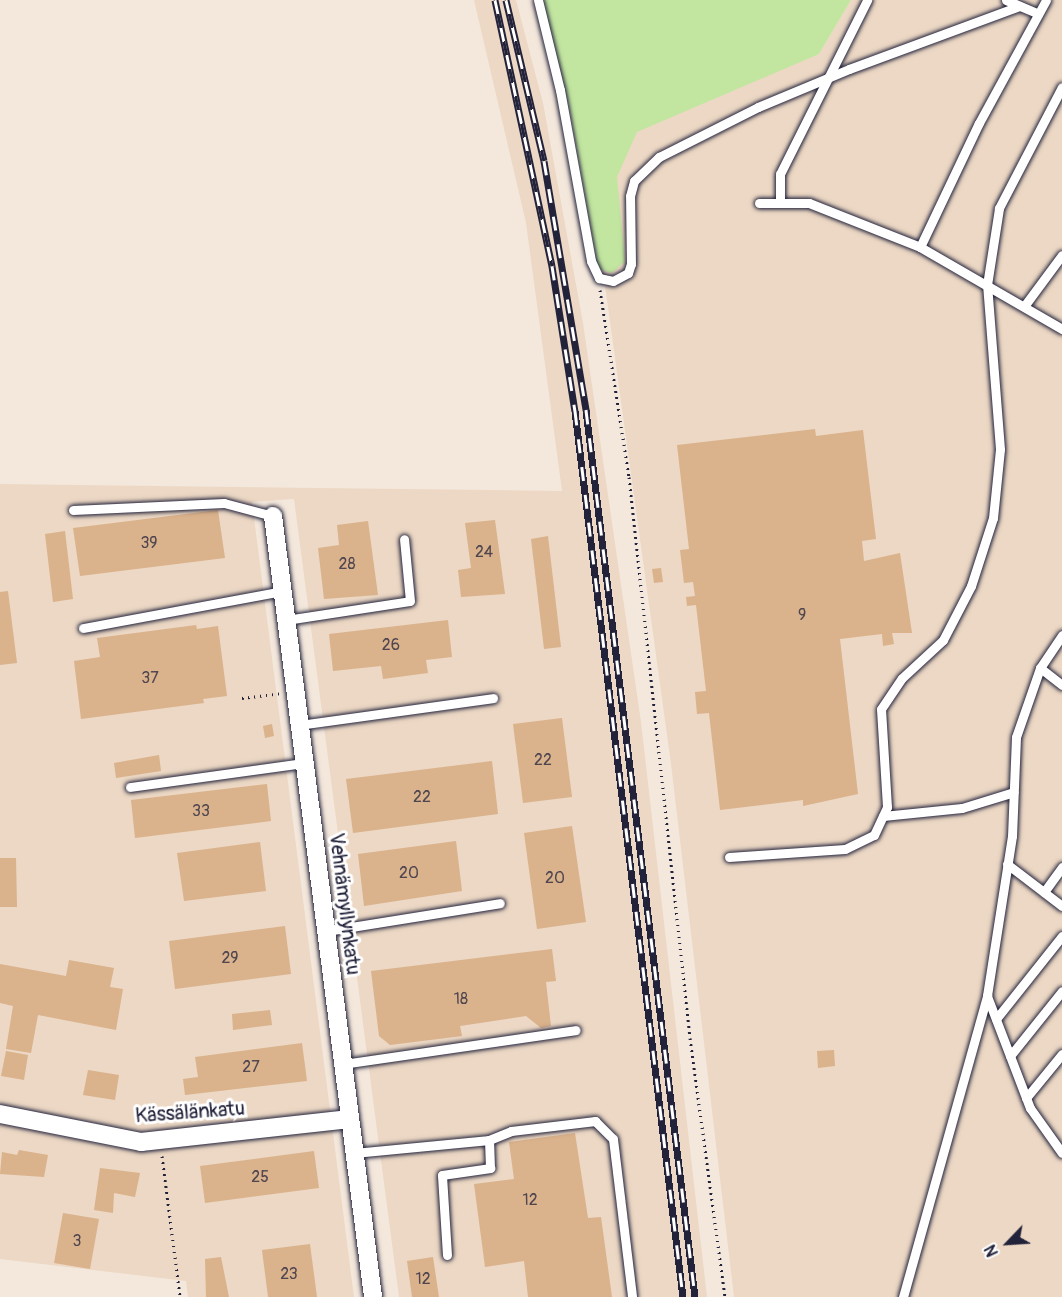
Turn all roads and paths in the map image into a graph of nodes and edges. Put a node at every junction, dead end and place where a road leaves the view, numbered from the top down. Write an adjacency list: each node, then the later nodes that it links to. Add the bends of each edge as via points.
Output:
1 (538, 0): 13 (lane, via 560,90 591,261)
2 (867, 0): 7 (lane)
3 (1006, 0): 5 (lane)
4 (1046, 0): 6 (lane)
5 (1019, 6): 6 (lane); 7 (lane)
6 (1036, 13): 11 (lane)
7 (827, 81): 9 (lane, via 780,174); 13 (lane, via 758,108 644,168 630,196 631,264 621,278)
8 (1062, 87): 14 (lane, via 999,208)
9 (780, 201): 10 (lane); 11 (lane, via 809,203)
10 (759, 203)
11 (920, 247): 14 (lane)
12 (1062, 255): 15 (lane)
13 (599, 278): 60 (path, via 629,477 690,1038)
14 (987, 285): 15 (lane); 33 (lane, via 1000,449 993,518 971,586 943,640 902,678 881,709 887,807)
15 (1025, 305): 16 (lane)
16 (1062, 329)
17 (73, 510): 18 (lane, via 224,503)
18 (273, 516): 20 (street, Vehnämyllynkatu)
19 (404, 539): 21 (lane, via 410,601)
20 (282, 591): 21 (street, Vehnämyllynkatu); 22 (lane)
21 (286, 620): 29 (street, Vehnämyllynkatu)
22 (83, 628)
23 (1062, 635): 24 (lane)
24 (1040, 668): 25 (lane); 32 (lane, via 1016,737)
25 (1062, 685)
26 (281, 693): 27 (path)
27 (242, 698)
28 (493, 698): 29 (lane)
29 (299, 725): 30 (street, Vehnämyllynkatu)
30 (304, 763): 31 (lane); 40 (street, Vehnämyllynkatu)
31 (130, 787)
32 (1014, 792): 33 (lane, via 962,808); 35 (lane)
33 (883, 816): 34 (lane, via 874,835 845,849)
34 (729, 857)
35 (1007, 864): 37 (lane); 43 (lane)
36 (1062, 867): 37 (lane)
37 (1044, 892): 39 (lane)
38 (500, 903): 40 (lane)
39 (1062, 906)
40 (326, 931): 48 (street, Vehnämyllynkatu)
41 (1062, 936): 44 (lane)
42 (1062, 991): 47 (lane)
43 (987, 996): 44 (lane); 61 (lane)
44 (996, 1019): 47 (lane)
45 (576, 1030): 48 (lane)
46 (1062, 1054): 49 (lane)
47 (1010, 1056): 49 (lane)
48 (343, 1064): 51 (street, Vehnämyllynkatu)
49 (1026, 1098): 55 (lane)
50 (0, 1114): 52 (street, Kässälänkatu, via 141,1142)
51 (350, 1119): 52 (street, Kässälänkatu); 54 (street, Vehnämyllynkatu)
52 (159, 1140): 57 (path)
53 (489, 1140): 54 (lane); 56 (lane, via 490,1168 442,1175); 59 (lane, via 511,1131 596,1121 613,1139)
54 (354, 1153): 58 (street, Vehnämyllynkatu)
55 (1062, 1153)
56 (447, 1255)
57 (180, 1297)
58 (373, 1297)
59 (632, 1297)
60 (725, 1297)
61 (903, 1297)

